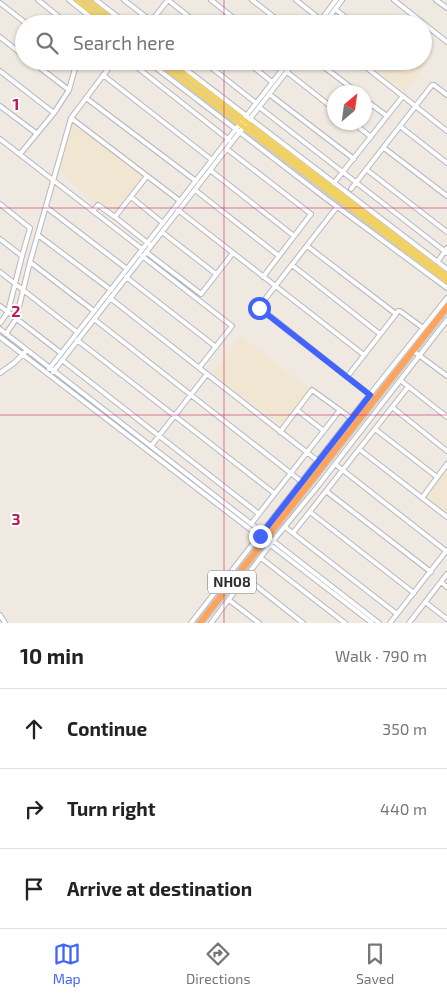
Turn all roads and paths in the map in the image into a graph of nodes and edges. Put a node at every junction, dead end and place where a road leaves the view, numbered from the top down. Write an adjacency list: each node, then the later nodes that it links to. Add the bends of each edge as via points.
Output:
1 (38, 0): 18 (street)
2 (68, 0): 19 (street)
3 (77, 0): 20 (main road)
4 (87, 0): 21 (main road)
5 (96, 0): 22 (street)
6 (124, 0): 23 (street)
7 (168, 0): 24 (street); 25 (street)
8 (211, 0): 26 (street)
9 (252, 0): 27 (street)
10 (296, 0): 28 (street)
11 (340, 0): 16 (street); 29 (street)
12 (394, 0): 32 (street)
13 (436, 0): 15 (street)
14 (0, 2): 17 (street)
15 (447, 8)
16 (335, 9): 30 (street); 31 (street)
17 (16, 15)
18 (57, 15)
19 (88, 15)
20 (96, 15)
21 (106, 15)
22 (115, 15)
23 (142, 15)
24 (158, 15)
25 (187, 15)
26 (230, 15)
27 (271, 15)
28 (313, 15)
29 (327, 15)
30 (329, 15)
31 (343, 15)
32 (413, 15)
33 (432, 30): 35 (street)
34 (0, 37): 36 (street)
35 (447, 42)
36 (15, 49)
37 (43, 70): 55 (street)
38 (75, 70): 55 (street)
39 (107, 70): 52 (street)
40 (140, 70): 75 (street)
41 (161, 70): 68 (street)
42 (169, 70): 68 (main road)
43 (178, 70): 68 (main road)
44 (185, 70): 68 (street)
45 (214, 70): 61 (street)
46 (257, 70): 53 (street)
47 (282, 70): 53 (street)
48 (328, 70): 54 (street)
49 (370, 70): 58 (street)
50 (0, 71): 65 (street)
51 (286, 72): 56 (street); 60 (street)
52 (103, 75): 59 (street); 82 (street)
53 (272, 82): 61 (street)
54 (348, 85)
55 (69, 90): 65 (street)
56 (269, 94): 61 (street); 81 (street)
57 (447, 95): 64 (street, via 433,85)
58 (403, 96): 64 (street); 66 (street)
59 (86, 98): 67 (street); 89 (street)
60 (327, 104)
61 (258, 105): 68 (street); 86 (street)
62 (372, 105): 66 (street)
63 (0, 106): 72 (street)
64 (416, 106): 69 (street); 71 (street)
65 (54, 112): 72 (street)
66 (387, 116): 73 (street)
67 (71, 118): 87 (street); 88 (street)
68 (243, 124): 75 (street); 79 (street); 91 (street); 99 (street); 124 (main road); 127 (main road)
69 (401, 127): 78 (street); 83 (street)
70 (362, 130): 73 (street)
71 (447, 131)
72 (36, 133): 80 (street)
73 (371, 137): 81 (street)
74 (0, 139): 76 (street)
75 (229, 140): 82 (street)
76 (4, 142): 77 (street); 80 (street)
77 (0, 147)
78 (384, 148): 85 (street); 94 (street)
79 (227, 149): 84 (street); 107 (street, via 311,214)
80 (20, 154): 88 (street)
81 (354, 159): 86 (street)
82 (212, 160): 89 (street)
83 (447, 163)
84 (210, 170): 93 (street); 107 (street)
85 (367, 170): 90 (street); 105 (street)
86 (344, 172): 90 (street); 91 (street)
87 (147, 176): 95 (street); 96 (street)
88 (53, 180): 98 (street); 101 (street)
89 (196, 181): 96 (street)
90 (357, 182): 92 (street); 112 (street)
91 (334, 183): 117 (street)
92 (351, 189)
93 (195, 190): 100 (street); 116 (street)
94 (447, 196)
95 (131, 197): 102 (street); 103 (street)
96 (180, 201): 103 (street)
97 (0, 204): 114 (street, via 30,228)
98 (46, 207): 106 (street); 120 (street)
99 (337, 207): 110 (street); 130 (street)
100 (178, 210): 104 (street); 113 (street)
101 (93, 211): 102 (street, via 98,205); 111 (street)
102 (115, 217): 109 (street)
103 (163, 223): 109 (street)
104 (162, 232): 109 (street); 123 (street)
105 (447, 232)
106 (38, 235): 118 (street); 132 (street)
107 (294, 236): 116 (street)
108 (0, 239): 114 (street)
109 (149, 244): 111 (street)
110 (307, 246): 119 (street); 140 (street)
111 (144, 251): 115 (street); 120 (street); 123 (street, via 201,294)
112 (446, 251): 117 (street)
113 (233, 253): 123 (street); 126 (street)
114 (22, 256): 128 (street)
115 (142, 256): 125 (street); 152 (street, via 231,325)
116 (279, 256): 126 (street)
117 (438, 261): 121 (street)
118 (30, 262): 131 (street); 137 (street)
119 (292, 265): 129 (street); 149 (street)
120 (127, 269): 132 (street)
121 (447, 269)
122 (0, 272): 128 (street)
123 (216, 274)
124 (447, 276)
125 (126, 277): 133 (street); 152 (street)
126 (263, 277): 129 (street)
127 (447, 281)
128 (15, 284): 131 (street); 138 (street)
129 (275, 286): 157 (street); 166 (street, via 259,308)
130 (447, 288)
131 (23, 290): 141 (street); 147 (street)
132 (111, 290): 137 (street)
133 (110, 298): 142 (street); 159 (street)
134 (447, 298): 145 (street)
135 (0, 306): 138 (street)
136 (447, 307): 201 (highway, NH08)
137 (94, 311): 147 (street)
138 (8, 312): 141 (street); 144 (street)
139 (447, 313): 156 (highway, NH08)
140 (396, 314): 145 (street, via 400,310); 149 (street)
141 (16, 318): 148 (street); 154 (street)
142 (94, 319): 151 (street); 169 (street)
143 (447, 320): 156 (street)
144 (0, 323)
145 (423, 328): 170 (street)
146 (0, 329): 148 (street)
147 (77, 332): 154 (street)
148 (6, 334): 153 (street)
149 (380, 334): 157 (street)
150 (0, 337): 155 (street)
151 (77, 340): 158 (street); 174 (street)
152 (216, 347): 159 (street)
153 (26, 350): 155 (street); 161 (street)
154 (61, 353): 161 (street)
155 (22, 354): 162 (street); 163 (street)
156 (418, 354): 160 (highway, NH08); 165 (street)
157 (364, 355): 166 (street)
158 (62, 360): 161 (street); 180 (street)
159 (199, 368): 164 (street)
160 (407, 368): 167 (street); 201 (highway, NH08)
161 (52, 369): 163 (street); 181 (street)
162 (0, 373)
163 (48, 374): 201 (street)
164 (207, 374): 169 (street); 179 (street)
165 (447, 376)
166 (347, 377): 170 (street)
167 (400, 380): 168 (street); 186 (street)
168 (408, 387): 171 (street); 175 (street)
169 (191, 394): 174 (street); 189 (street)
170 (370, 395): 176 (street)
171 (392, 407): 177 (street); 183 (street)
172 (297, 410): 173 (street, via 314,390); 178 (street); 179 (street)
173 (340, 410): 176 (street); 178 (street)
174 (174, 416): 180 (street); 193 (street)
175 (447, 417)
176 (351, 418): 185 (street)
177 (375, 429): 182 (street); 190 (street)
178 (324, 431): 184 (street)
179 (280, 432): 184 (street)
180 (159, 436): 181 (street); 196 (street)
181 (151, 446): 198 (street)
182 (359, 449): 188 (street); 194 (street)
183 (447, 451)
184 (306, 452): 185 (street); 189 (street)
185 (318, 461): 191 (street)
186 (335, 464): 188 (street); 199 (street)
187 (447, 464): 190 (street)
188 (343, 470): 192 (street); 202 (street)
189 (290, 473): 191 (street); 193 (street)
190 (437, 477): 194 (street)
191 (302, 482): 201 (street)
192 (326, 492): 195 (street); 204 (street)
193 (274, 494): 196 (street)
194 (422, 498): 197 (street)
195 (310, 512): 200 (street); 210 (street)
196 (259, 514): 198 (street)
197 (447, 517)
198 (251, 524): 201 (street)
199 (285, 527): 200 (street); 201 (street)
200 (293, 533): 213 (street)
201 (267, 539): 203 (street); 209 (highway, NH08); 220 (highway, NH08); 224 (street); 225 (street)
202 (447, 551): 204 (street)
203 (261, 558): 206 (street); 223 (street)
204 (431, 572): 210 (street)
205 (447, 574): 207 (street)
206 (246, 578): 211 (street); 222 (street)
207 (441, 582): 208 (street); 212 (street)
208 (447, 587)
209 (222, 590): 218 (street); 219 (highway, NH08)
210 (414, 593): 213 (street)
211 (230, 600): 216 (street); 221 (street)
212 (425, 602): 215 (street); 227 (street)
213 (397, 614): 226 (street)
214 (0, 615): 217 (street)
215 (447, 619)
216 (213, 622)
217 (5, 623)
218 (191, 623)
219 (200, 623)
220 (205, 623)
221 (259, 623)
222 (303, 623)
223 (344, 623)
224 (372, 623)
225 (379, 623)
226 (390, 623)
227 (409, 623)

